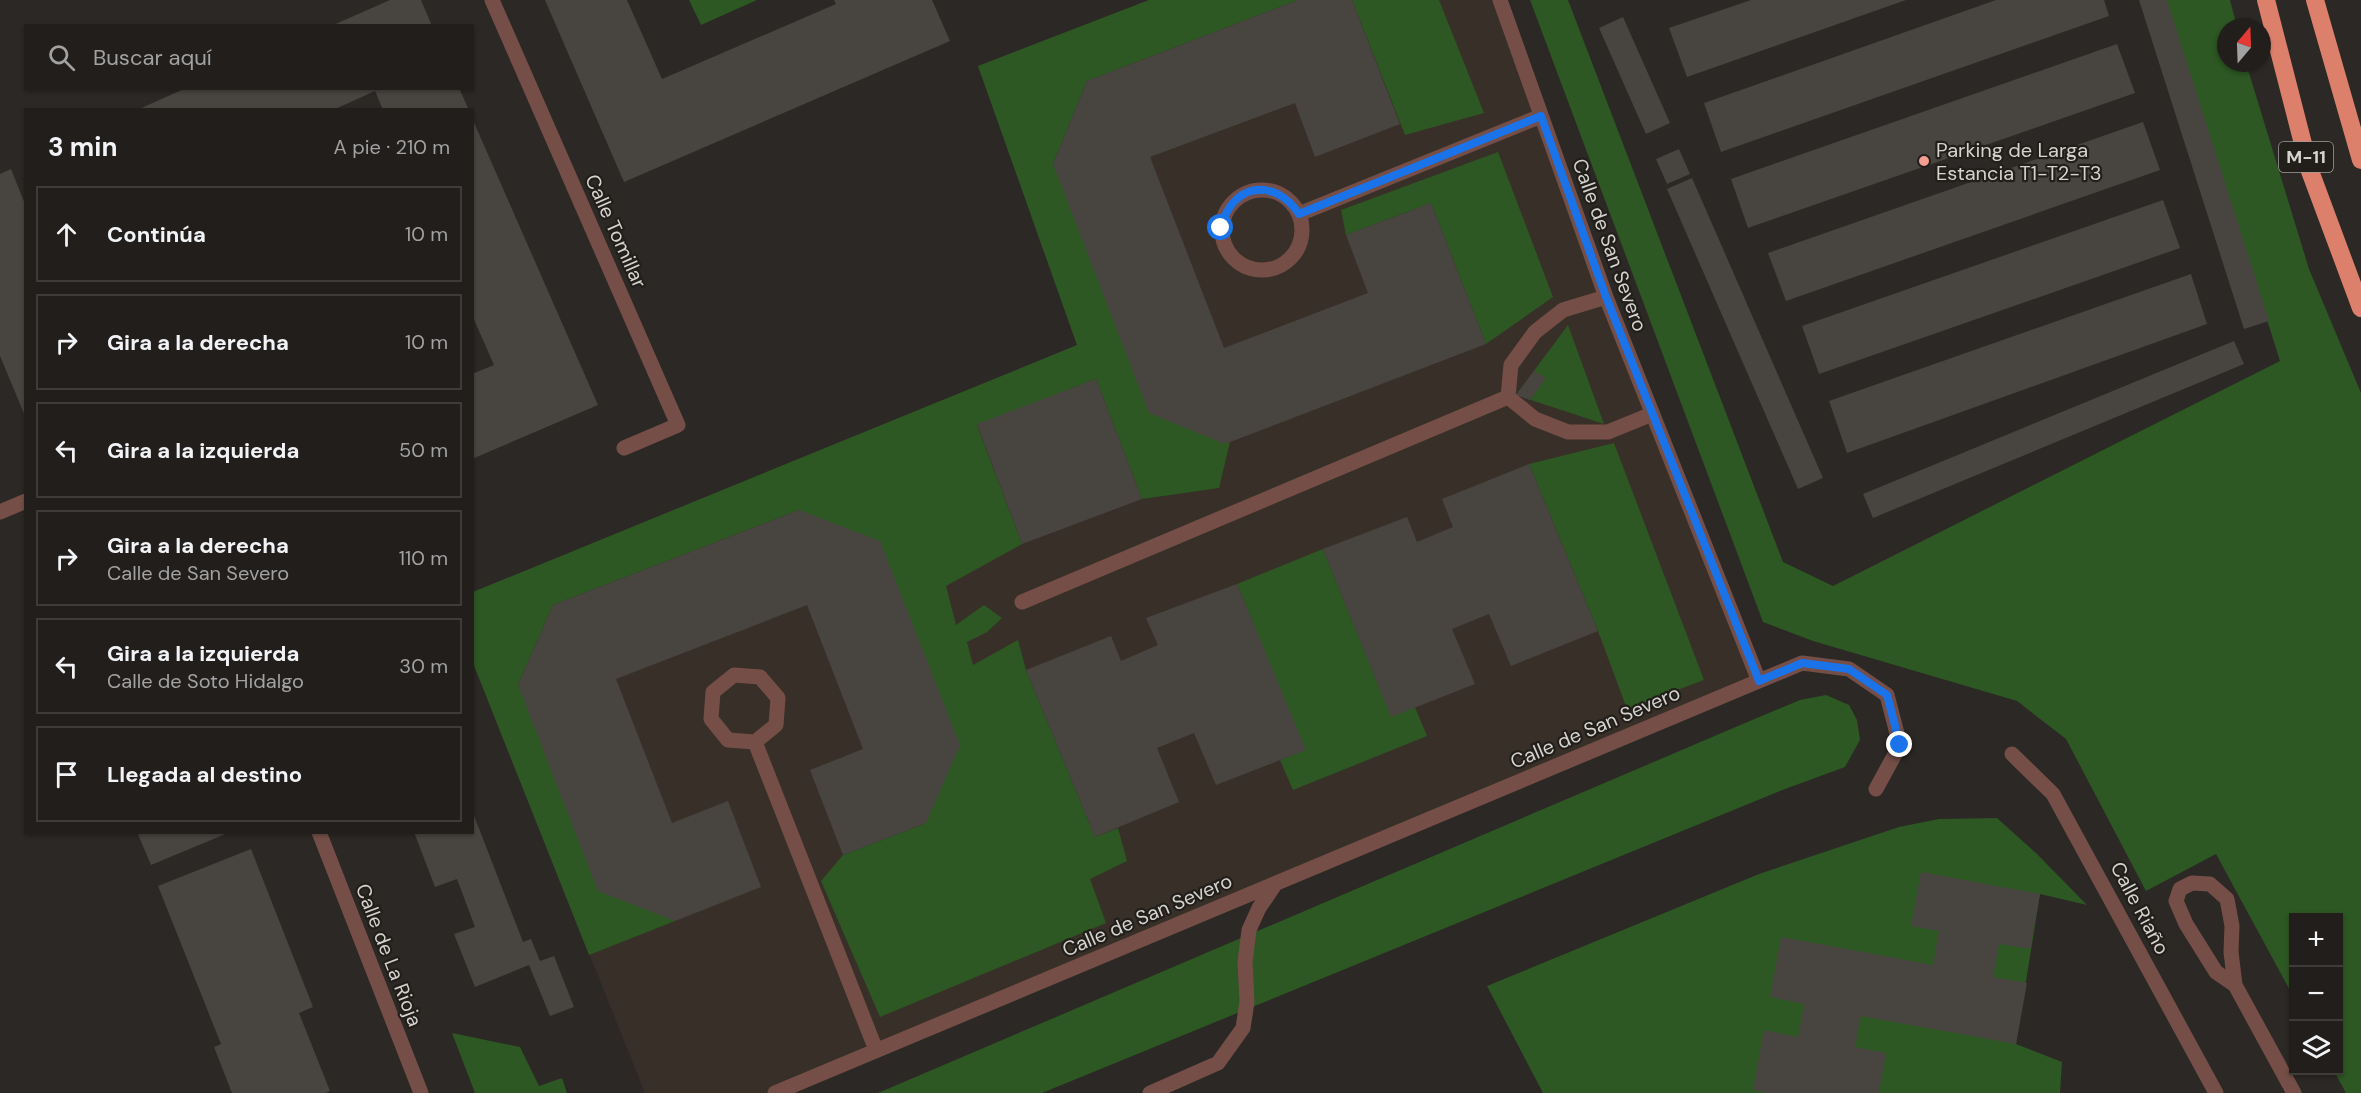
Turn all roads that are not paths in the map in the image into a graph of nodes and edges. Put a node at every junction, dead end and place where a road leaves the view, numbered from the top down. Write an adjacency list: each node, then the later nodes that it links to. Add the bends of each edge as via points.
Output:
1 (492, 0): 12 (street, Calle Tomillar, via 678,425)
2 (1500, 0): 5 (street, Calle de San Severo)
3 (2266, 0): 9 (highway, M-11, via 2310,171)
4 (2315, 0): 6 (highway, M-11)
5 (1541, 116): 7 (street); 8 (street, Calle de San Severo)
6 (2361, 159)
7 (1299, 214): 7 (street, via 1291,201 1281,195 1254,190 1231,204 1224,215 1223,242 1238,263 1264,271 1277,268 1297,252 1302,226)
8 (1606, 297): 10 (street, via 1563,310 1535,332 1511,365); 11 (street, Calle de San Severo)
9 (2361, 308)
10 (1508, 397): 11 (street, via 1535,419 1568,432 1608,432); 15 (street)
11 (1652, 414): 16 (street, Calle de San Severo)
12 (624, 448)
13 (24, 502): 14 (street)
14 (0, 512)
15 (1022, 602)
16 (1759, 681): 19 (street, via 1802,663 1849,669 1887,695 1900,745); 21 (street, Calle de San Severo)
17 (755, 742): 17 (street, via 776,725 778,698 760,677 734,675 713,692 711,719 728,740); 23 (street)
18 (2012, 754): 27 (street, Calle Riaño, via 2053,794)
19 (1876, 789)
20 (320, 834): 24 (street, Calle de La Rioja)
21 (1276, 883): 23 (street, Calle de San Severo); 26 (street, via 1249,930 1243,1028 1218,1063)
22 (2235, 985): 22 (street, via 2227,899 2210,884 2192,883 2180,889 2176,901 2216,972); 28 (street)
23 (876, 1050): 25 (street, Calle de San Severo)
24 (421, 1093)
25 (775, 1093)
26 (1150, 1093)
27 (2216, 1093)
28 (2294, 1093)

